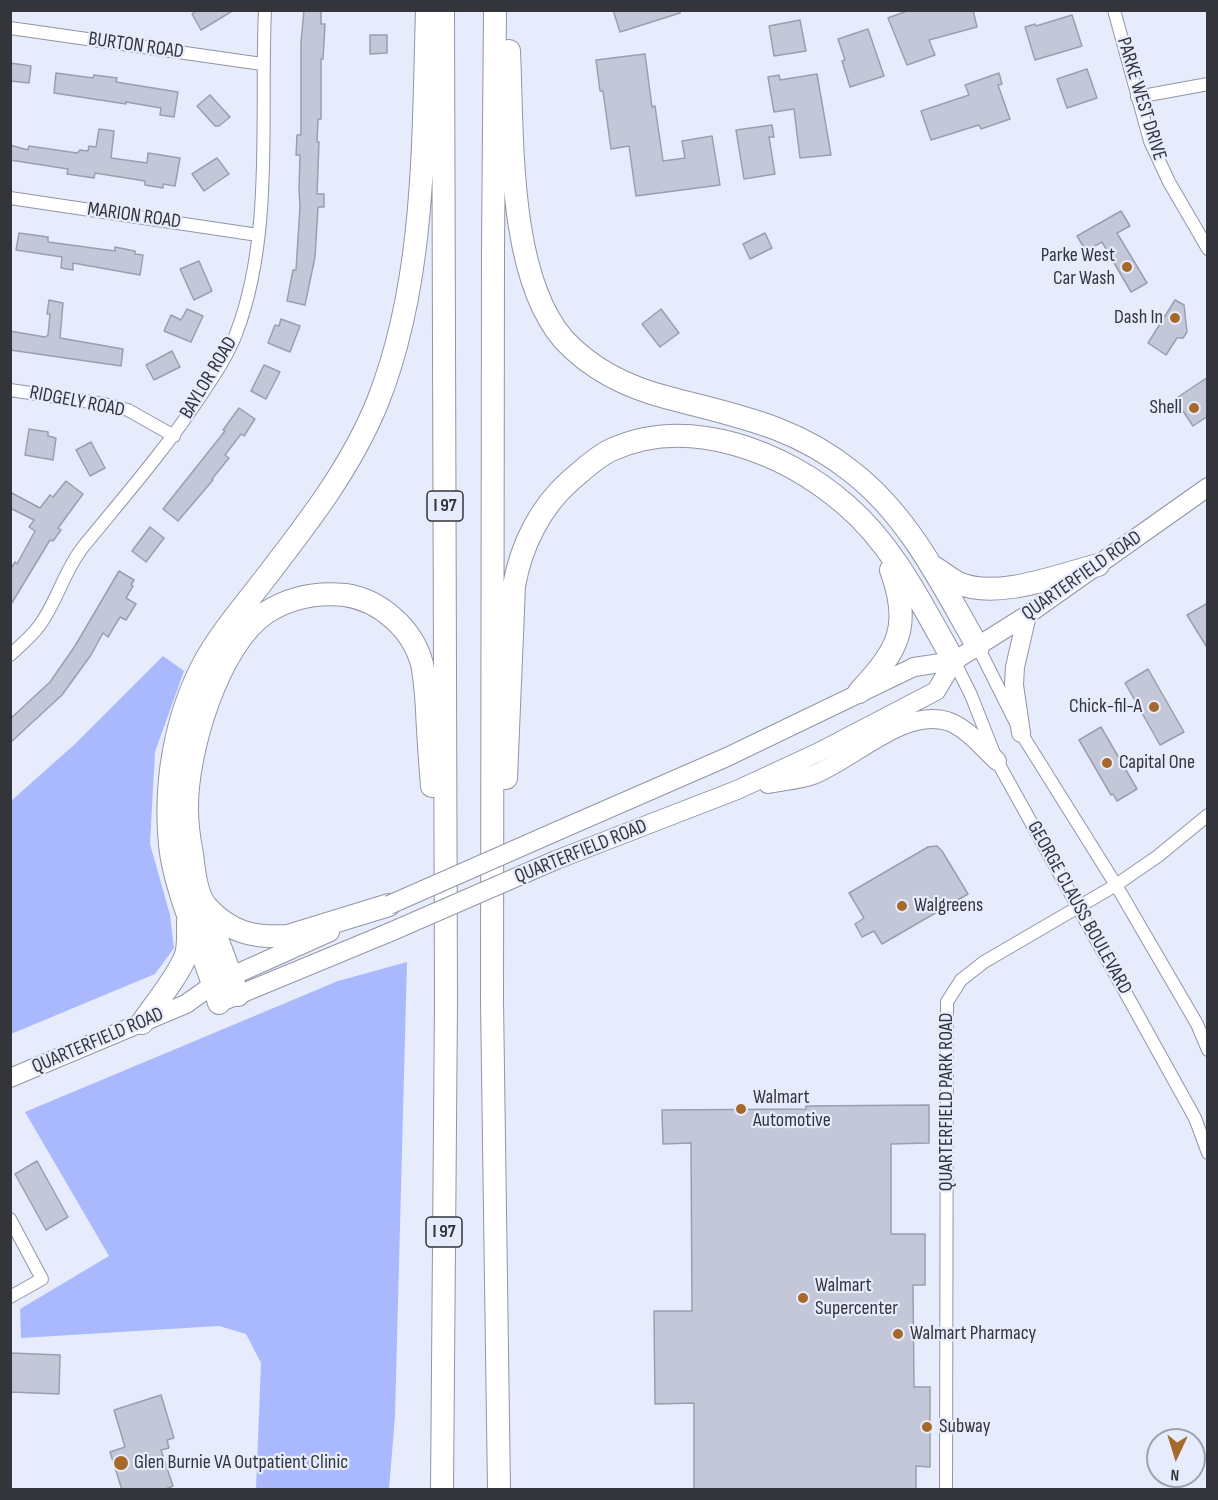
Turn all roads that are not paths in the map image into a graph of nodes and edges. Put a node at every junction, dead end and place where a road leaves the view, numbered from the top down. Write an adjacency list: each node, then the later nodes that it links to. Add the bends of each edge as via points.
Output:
1 (265, 10): 8 (street, BAYLOR ROAD)
2 (427, 10): 32 (highway, via 418,213 403,321 393,360 359,444 336,482 205,662 179,729 168,810 171,848)
3 (443, 10): 35 (highway, I 97)
4 (495, 10): 34 (highway)
5 (507, 10): 18 (highway, via 513,155 523,245 545,311 563,339 615,379 648,393 759,421 824,452 876,492 903,522)
6 (1114, 10): 10 (street, PARKE WEST DRIVE)
7 (10, 28): 8 (street, BURTON ROAD)
8 (262, 64): 12 (street, BAYLOR ROAD, via 262,195)
9 (1208, 84): 10 (street)
10 (1137, 97): 13 (street, PARKE WEST DRIVE, via 1150,141 1169,182)
11 (10, 198): 12 (street, MARION ROAD)
12 (258, 235): 15 (street, BAYLOR ROAD, via 246,303 235,336 222,363)
13 (1208, 249)
14 (10, 390): 15 (street, RIDGELY ROAD, via 128,410)
15 (174, 435): 22 (street, BAYLOR ROAD, via 78,554 39,626)
16 (1208, 487): 19 (main road, QUARTERFIELD ROAD)
17 (880, 540): 23 (highway); 24 (highway, via 898,589 901,623 884,666); 34 (highway, via 846,505 812,479 773,458 712,439 654,437 632,443 609,451 563,487 529,536 514,586)
18 (931, 565): 19 (highway, via 958,583 993,588); 21 (highway)
19 (1098, 565): 20 (main road, QUARTERFIELD ROAD)
20 (1027, 615): 21 (main road, QUARTERFIELD ROAD); 25 (main road, via 1014,685)
21 (978, 647): 23 (main road, QUARTERFIELD ROAD); 25 (street, GEORGE CLAUSS BOULEVARD)
22 (10, 656)
23 (954, 661): 24 (main road, QUARTERFIELD ROAD, via 914,667); 26 (street, GEORGE CLAUSS BOULEVARD); 27 (main road, QUARTERFIELD ROAD, via 936,691)
24 (859, 692): 30 (main road, QUARTERFIELD ROAD, bridge, via 727,757)
25 (1022, 733): 29 (street, GEORGE CLAUSS BOULEVARD)
26 (997, 761): 27 (main road, via 963,730 948,722 915,720 813,775); 31 (street, GEORGE CLAUSS BOULEVARD)
27 (737, 790): 33 (main road, QUARTERFIELD ROAD, bridge, via 556,860 388,933)
28 (1208, 815): 29 (street, QUARTERFIELD PARK ROAD)
29 (1116, 885): 31 (street, QUARTERFIELD PARK ROAD); 37 (street, GEORGE CLAUSS BOULEVARD, via 1197,1024)
30 (389, 905): 32 (highway, via 288,936 271,937 243,933); 33 (main road, QUARTERFIELD ROAD)
31 (1078, 905): 39 (street, GEORGE CLAUSS BOULEVARD, via 1195,1118); 46 (street, QUARTERFIELD PARK ROAD, via 984,962 961,980 947,1002)
32 (196, 906): 33 (highway); 35 (highway, via 187,808 190,772 197,733 221,669 265,613 308,595 354,597 378,607 398,622 412,639 422,663); 36 (highway, via 186,954)
33 (225, 990): 36 (main road, QUARTERFIELD ROAD)
34 (492, 1001): 45 (highway)
35 (446, 1002): 42 (highway, I 97)
36 (142, 1023): 38 (main road, QUARTERFIELD ROAD)
37 (1208, 1050)
38 (10, 1078)
39 (1208, 1153)
40 (10, 1219): 41 (street, via 42,1280)
41 (10, 1297)
42 (443, 1461): 43 (highway); 44 (highway, I 97)
43 (433, 1490)
44 (442, 1490)
45 (501, 1490)
46 (946, 1490)

